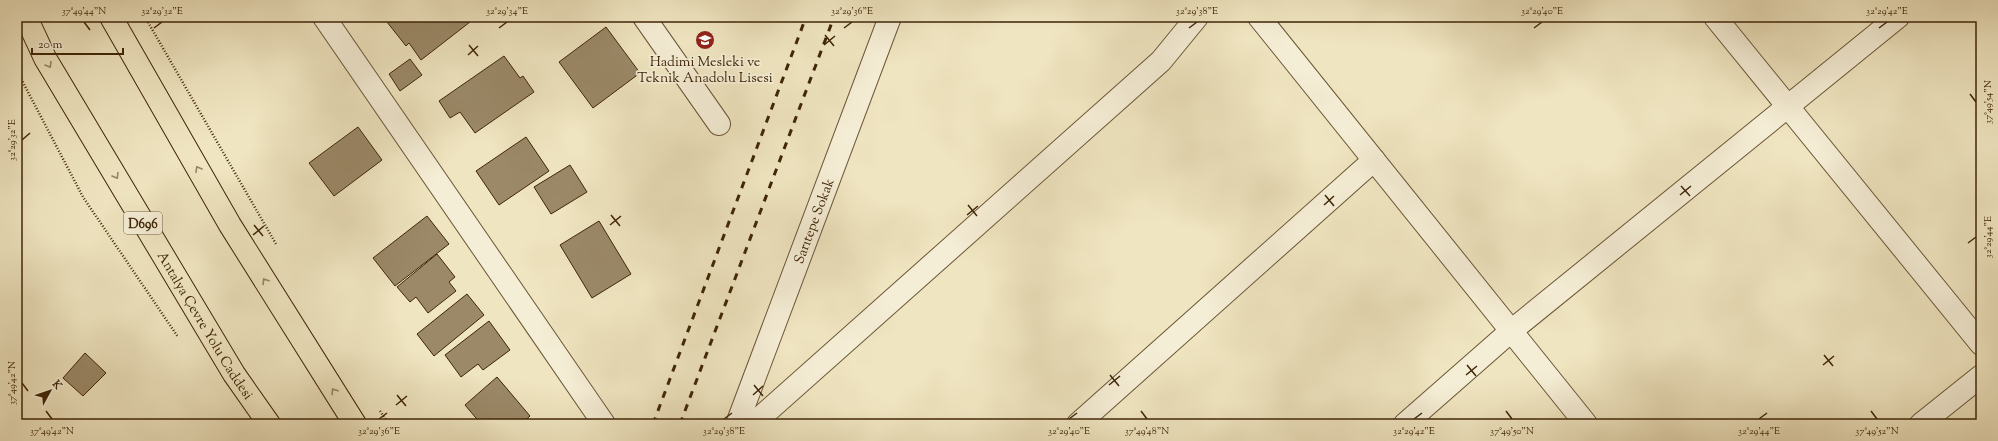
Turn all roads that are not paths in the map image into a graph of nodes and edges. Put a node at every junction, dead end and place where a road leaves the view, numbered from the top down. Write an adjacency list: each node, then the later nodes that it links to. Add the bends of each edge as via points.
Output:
1 (26, 17): 16 (highway, Antalya Çevre Yolu Caddesi / D696, one-way to 16, via 49,65 234,374)
2 (111, 17): 17 (highway, one-way to 2, via 230,225)
3 (324, 17): 18 (street)
4 (644, 17): 11 (street)
5 (890, 17): 19 (street, Sarıtepe Sokak)
6 (1197, 17): 20 (street, via 1161,61)
7 (1259, 17): 12 (street)
8 (1715, 17): 10 (street)
9 (1898, 17): 10 (street)
10 (1788, 107): 13 (street); 14 (street)
11 (719, 124)
12 (1374, 160): 13 (street); 21 (street)
13 (1512, 331): 22 (street); 23 (street)
14 (1981, 344)
15 (1981, 376): 24 (street)
16 (269, 424)
17 (355, 424)
18 (604, 424)
19 (737, 424)
20 (753, 424)
21 (1078, 424)
22 (1405, 424)
23 (1586, 424)
24 (1921, 424)

